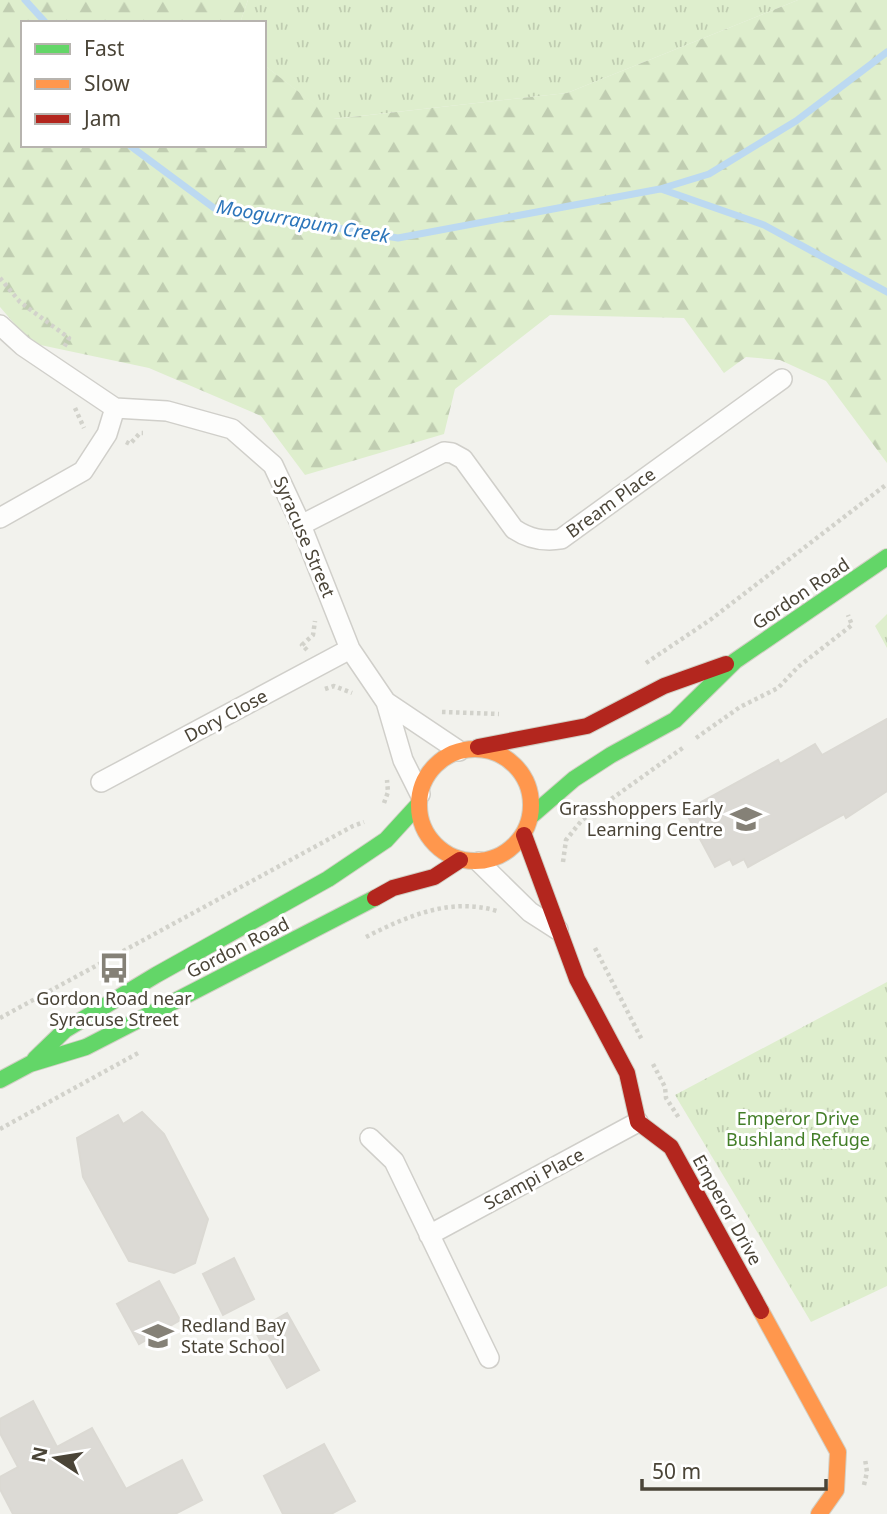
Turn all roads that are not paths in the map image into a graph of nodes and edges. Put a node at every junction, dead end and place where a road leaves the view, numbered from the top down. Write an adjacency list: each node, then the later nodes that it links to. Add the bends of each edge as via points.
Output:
1 (0, 325): 3 (street, via 23,346)
2 (782, 379): 5 (street, Bream Place, via 561,539 537,540 514,529 463,459 444,452)
3 (115, 408): 4 (street, via 107,434 83,471); 5 (street, Syracuse Street, via 166,411 232,429 273,465)
4 (0, 518)
5 (301, 525): 7 (street, Syracuse Street)
6 (887, 557): 8 (street, Gordon Road)
7 (350, 649): 9 (street, Syracuse Street); 11 (street, Dory Close)
8 (735, 661): 10 (street, Gordon Road, via 663,686 587,726); 13 (street, Gordon Road, via 675,720 574,779)
9 (386, 702): 10 (street); 12 (street)
10 (465, 750): 12 (street, via 433,767); 13 (street, via 488,750 518,768 531,800)
11 (102, 782)
12 (419, 800): 15 (street, via 430,840 444,853); 17 (street, Gordon Road, via 386,841 65,1030)
13 (530, 817): 14 (street)
14 (524, 835): 15 (street, via 496,858); 16 (street)
15 (470, 861): 16 (street); 17 (street, Gordon Road, via 393,888 86,1047)
16 (558, 930): 19 (street, via 577,979 627,1073)
17 (30, 1064): 18 (street, Gordon Road)
18 (0, 1080)
19 (638, 1122): 21 (street, Scampi Place); 23 (street, Emperor Drive, via 671,1147 838,1452 836,1490)
20 (370, 1138): 21 (street, via 394,1161)
21 (429, 1235): 22 (street)
22 (489, 1358)
23 (819, 1514)

